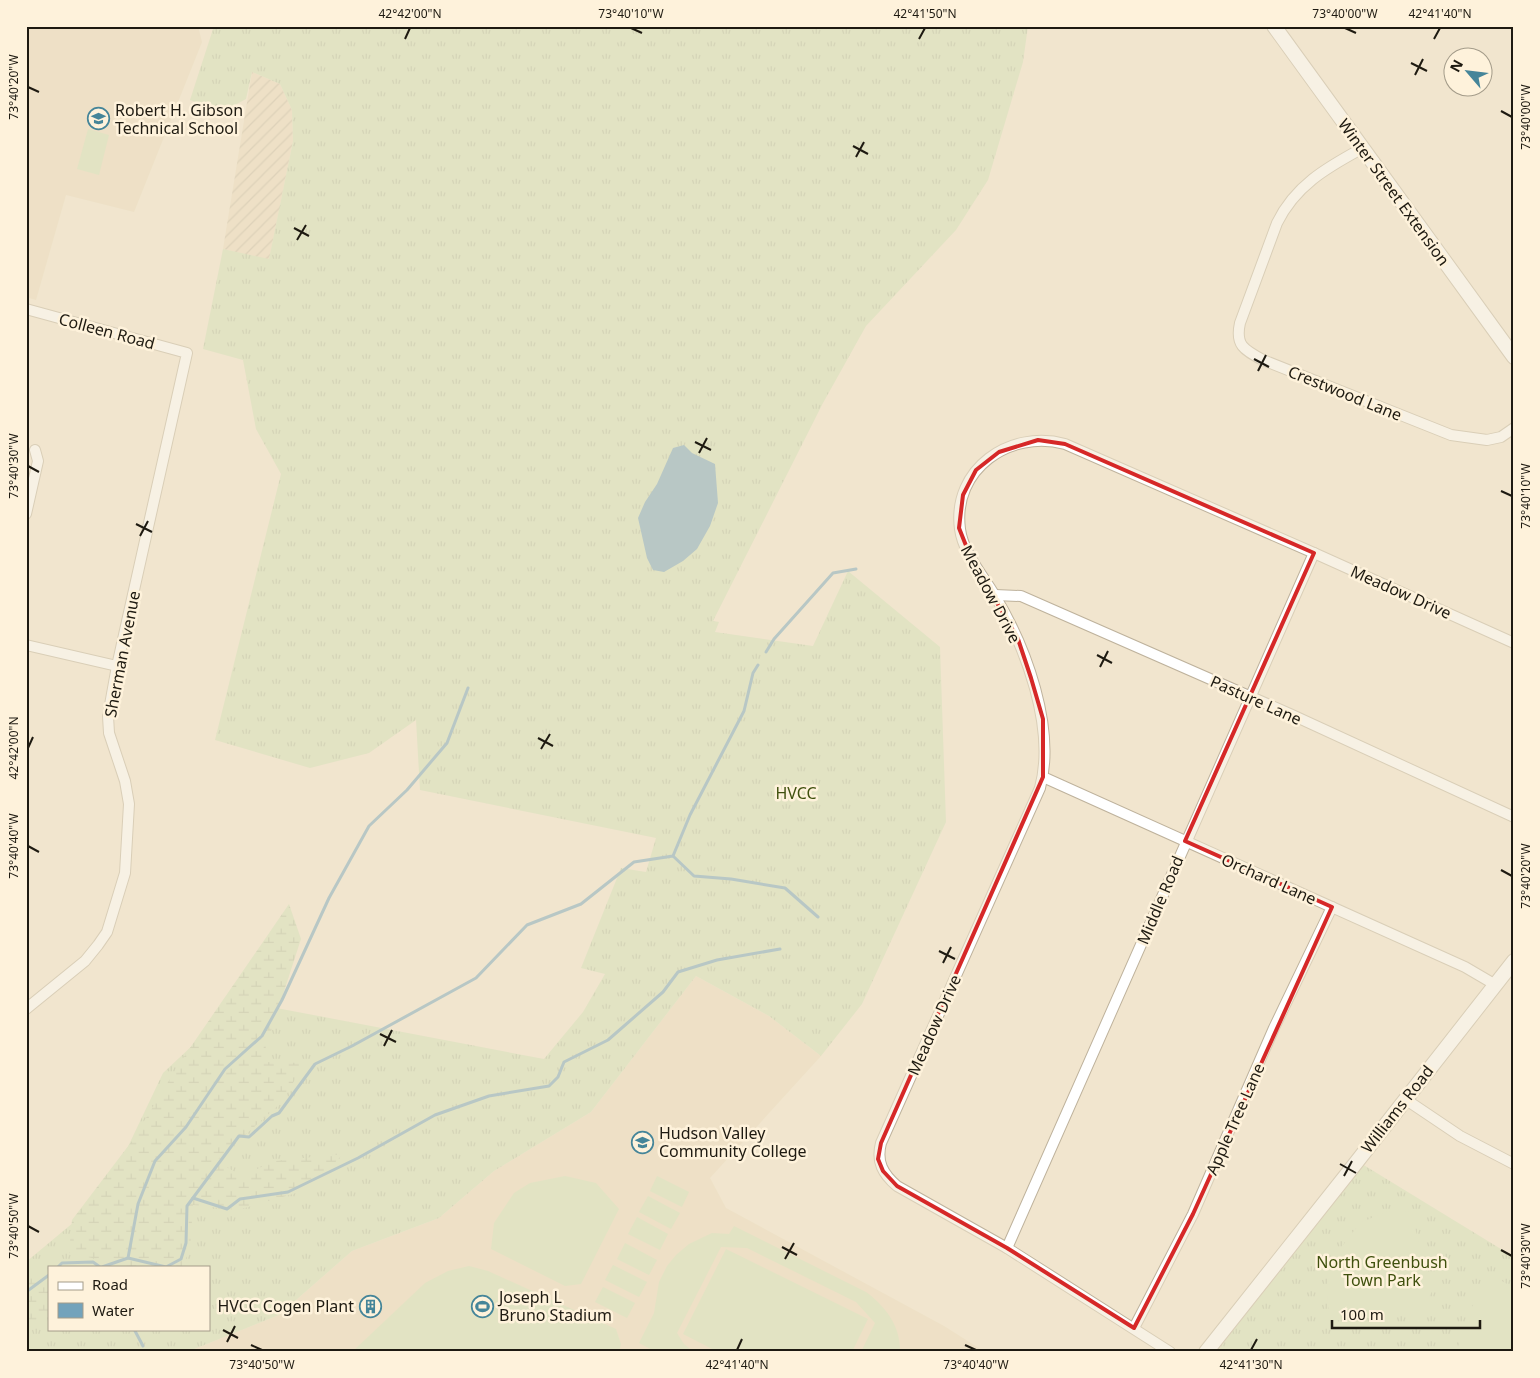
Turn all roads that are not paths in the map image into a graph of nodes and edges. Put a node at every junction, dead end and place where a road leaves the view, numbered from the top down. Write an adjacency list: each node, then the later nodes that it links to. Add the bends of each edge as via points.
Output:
1 (1274, 26): 2 (main road, Winter Street Extension)
2 (1361, 149): 5 (main road, Winter Street Extension); 6 (street, Crestwood Lane, via 1332,164 1306,184 1284,209 1240,323 1239,341 1246,351 1263,360 1451,435 1487,440 1501,437)
3 (26, 309): 4 (street, Colleen Road)
4 (187, 353): 13 (street, Sherman Avenue)
5 (1514, 357)
6 (1514, 428)
7 (35, 450): 8 (street, via 38,461)
8 (26, 514)
9 (1314, 553): 10 (street, Meadow Drive, via 1065,444 1022,442 999,452 976,470 968,481 960,509 962,541); 11 (street, Meadow Drive); 14 (street, Middle Road)
10 (995, 595): 14 (street, Pasture Lane, via 1020,596); 15 (street, Meadow Drive, via 1018,639 1043,719 1045,757)
11 (1514, 643)
12 (26, 645): 13 (street)
13 (116, 666): 21 (street, Sherman Avenue, via 108,716 109,733 129,804 125,873 107,932 98,945 86,961)
14 (1251, 697): 16 (street, Pasture Lane); 17 (street, Middle Road)
15 (1042, 778): 17 (street, Orchard Lane); 24 (street, Meadow Drive, via 878,1153 883,1171 897,1186)
16 (1514, 817)
17 (1185, 841): 18 (street, Orchard Lane); 24 (street, Middle Road)
18 (1332, 907): 20 (street, Orchard Lane, via 1465,967); 25 (street, Apple Tree Lane, via 1274,1028 1193,1214)
19 (1514, 961): 20 (main road, Williams Road)
20 (1494, 984): 22 (main road, Williams Road)
21 (26, 1010)
22 (1405, 1099): 23 (street, via 1460,1136); 27 (main road, Williams Road)
23 (1514, 1164)
24 (1007, 1248): 25 (street, Meadow Drive)
25 (1134, 1328): 26 (street, Meadow Drive)
26 (1170, 1352)
27 (1206, 1352)

